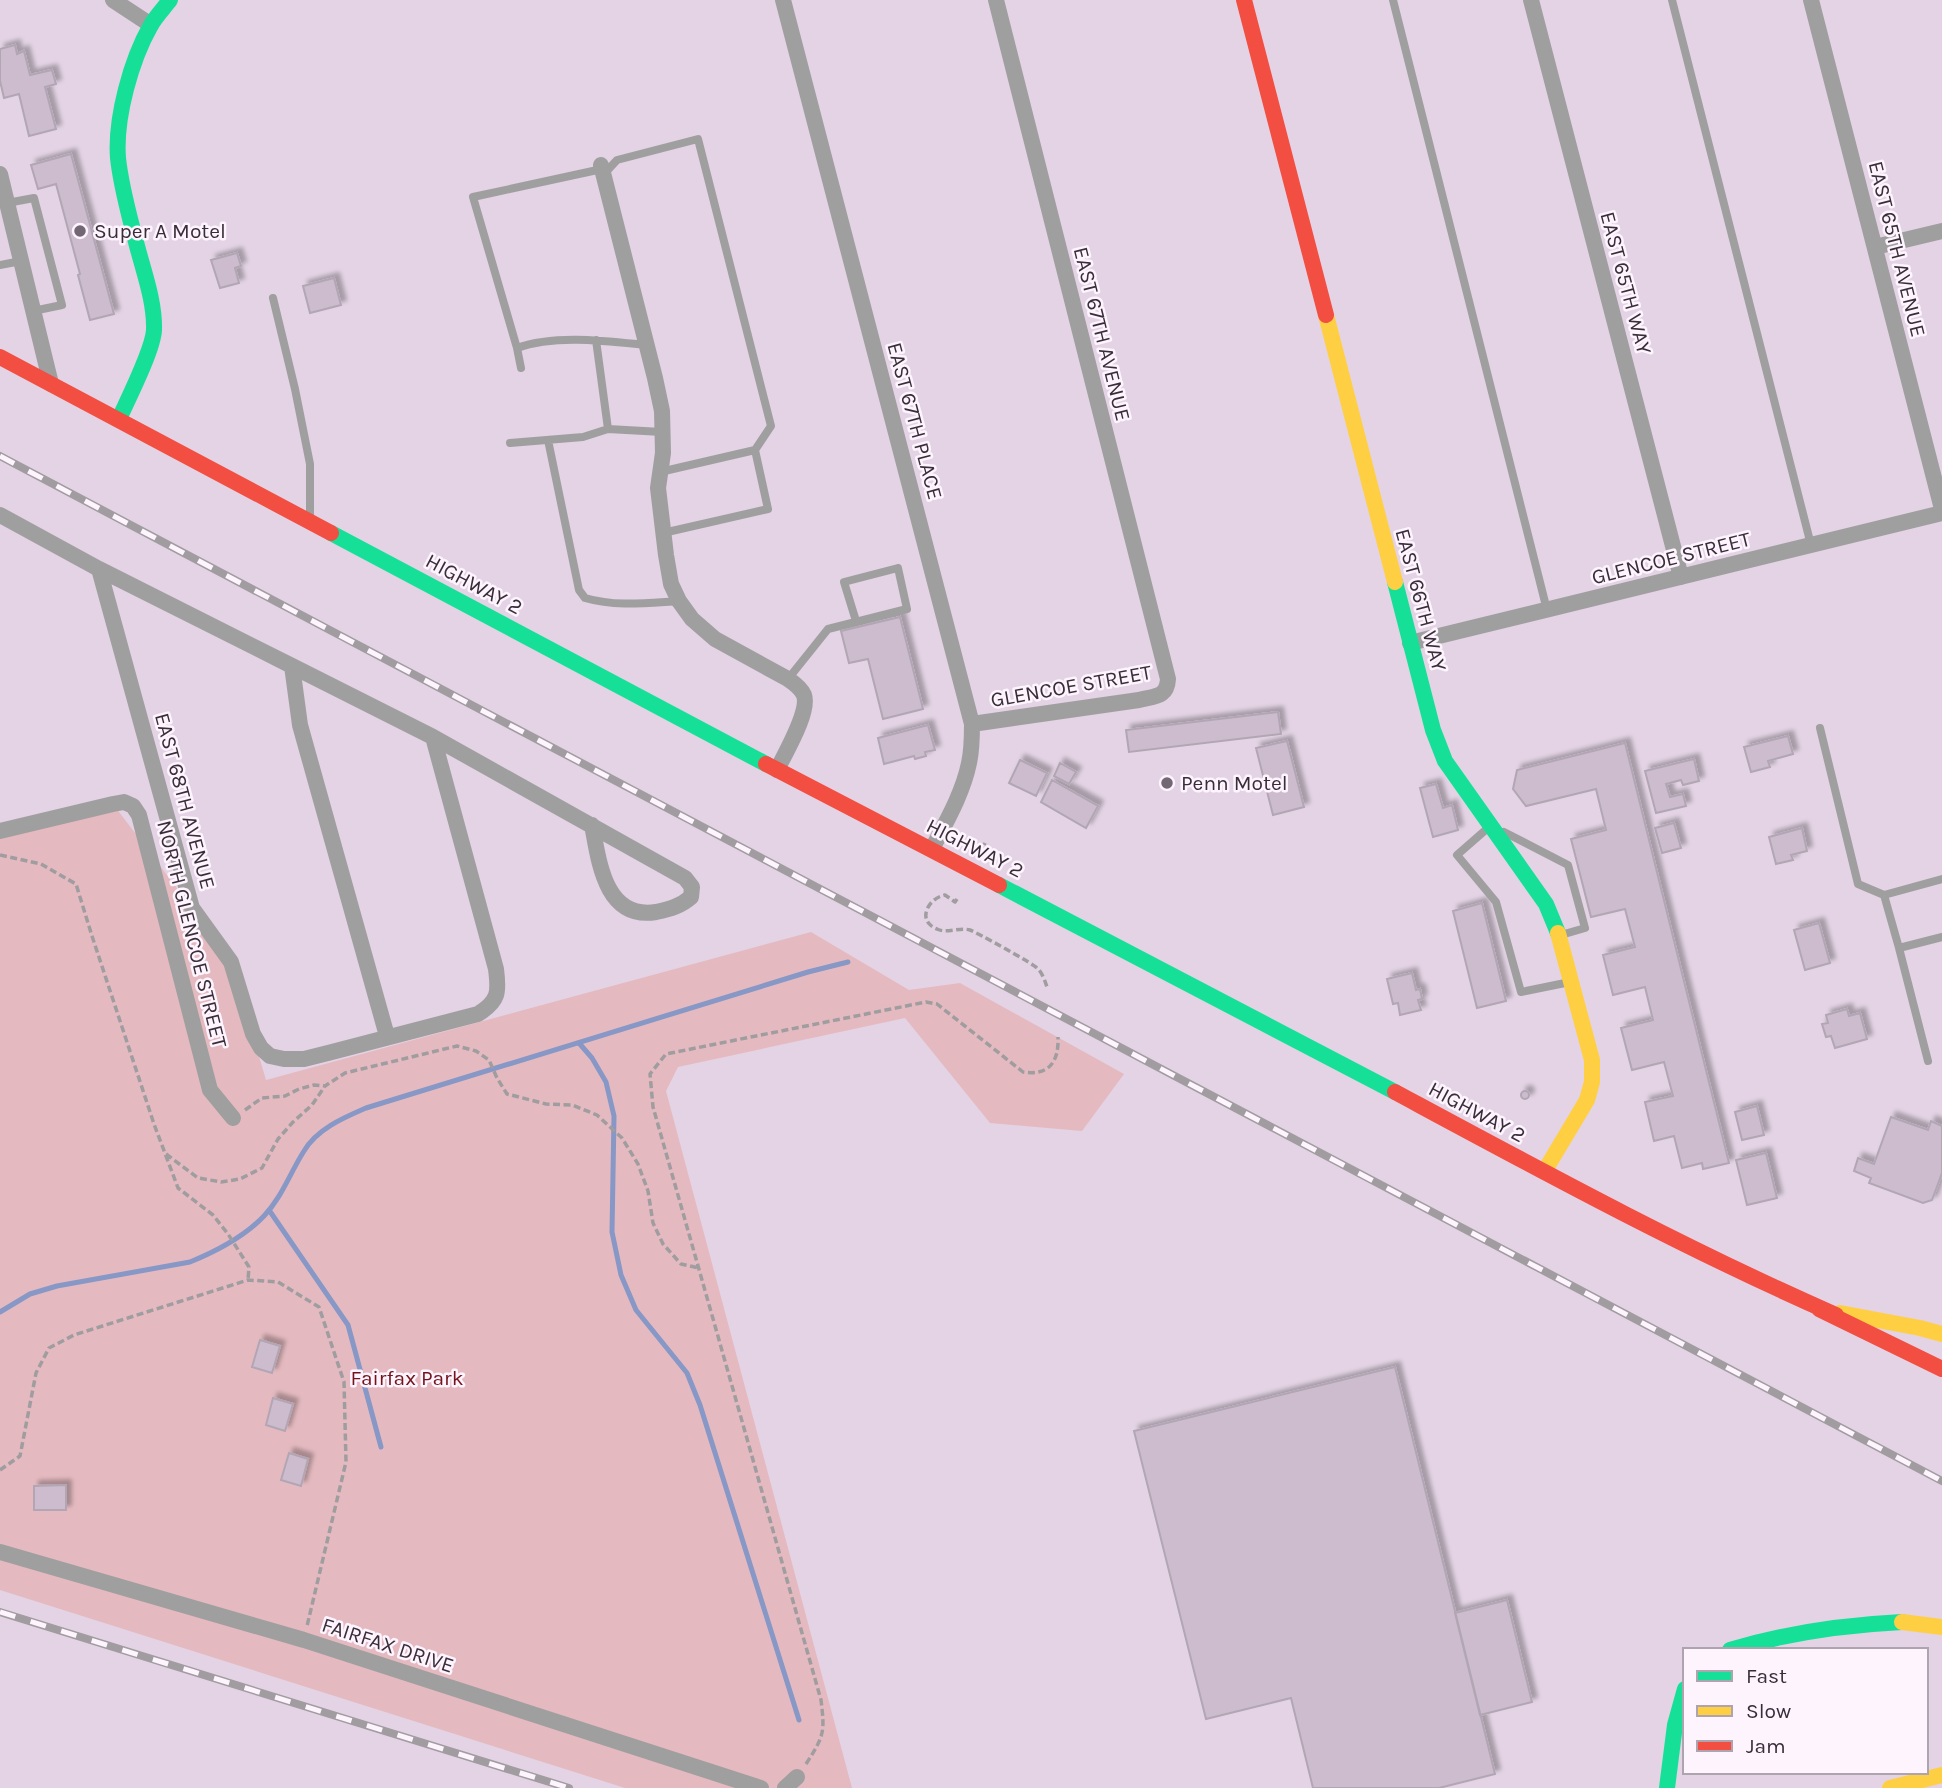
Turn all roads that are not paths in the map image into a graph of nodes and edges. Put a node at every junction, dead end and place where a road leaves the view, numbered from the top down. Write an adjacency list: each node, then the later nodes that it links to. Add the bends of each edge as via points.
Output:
1 (113, 0): 10 (street)
2 (170, 0): 10 (main road)
3 (783, 0): 47 (street, EAST 67TH PLACE)
4 (996, 0): 46 (street, EAST 67TH AVENUE)
5 (1244, 0): 43 (main road, EAST 66TH WAY)
6 (1393, 0): 41 (lane)
7 (1531, 0): 39 (street, EAST 65TH WAY)
8 (1672, 0): 37 (lane)
9 (1811, 0): 15 (street, EAST 65TH AVENUE)
10 (151, 24): 26 (main road, via 129,77 118,156 154,333)
11 (602, 170): 21 (street); 22 (lane, via 473,197); 31 (lane, via 617,160 698,139 771,426)
12 (0, 174): 13 (street)
13 (7, 203): 16 (street); 19 (lane, via 34,198 62,305)
14 (1942, 231): 15 (street)
15 (1875, 247): 33 (street, EAST 65TH AVENUE)
16 (21, 261): 17 (lane); 19 (street)
17 (0, 265)
18 (273, 298): 35 (lane, via 310,464)
19 (33, 311): 25 (street)
20 (596, 340): 21 (lane); 22 (lane); 27 (lane)
21 (646, 345): 28 (street, via 662,411)
22 (517, 348): 24 (lane)
23 (0, 357): 25 (main road, HIGHWAY 2)
24 (521, 368)
25 (51, 384): 26 (main road, HIGHWAY 2)
26 (118, 419): 35 (main road, HIGHWAY 2)
27 (608, 429): 28 (lane); 29 (lane)
28 (662, 432): 32 (street)
29 (548, 440): 30 (lane); 40 (lane, via 579,590 585,598 630,605)
30 (510, 443)
31 (755, 450): 32 (lane); 36 (lane, via 768,509)
32 (660, 472): 36 (street)
33 (1942, 511): 37 (street, GLENCOE STREET)
34 (0, 515): 38 (street)
35 (310, 521): 50 (main road, HIGHWAY 2)
36 (663, 533): 40 (street)
37 (1811, 545): 39 (street, GLENCOE STREET)
38 (99, 569): 44 (street); 61 (street, EAST 68TH AVENUE, via 192,908 231,962 261,1048 270,1056 304,1059)
39 (1681, 578): 41 (street, GLENCOE STREET)
40 (678, 601): 45 (street, via 715,639)
41 (1548, 610): 43 (street, GLENCOE STREET)
42 (856, 621): 42 (lane, via 907,608 898,568 844,582); 45 (lane, via 828,629)
43 (1410, 643): 52 (main road, EAST 66TH WAY, via 1445,761)
44 (292, 666): 49 (street); 61 (street, via 300,725)
45 (788, 679): 50 (street, via 804,696 805,709)
46 (1168, 679): 47 (street, GLENCOE STREET, via 1161,695)
47 (972, 724): 54 (street, EAST 67TH PLACE, via 965,778)
48 (1820, 727): 56 (lane, via 1858,884)
49 (433, 737): 51 (street); 61 (street, via 499,990 478,1014)
50 (777, 769): 54 (main road, HIGHWAY 2)
51 (593, 825): 51 (street, via 685,878 692,887 691,897 683,905 648,913 620,903 603,880)
52 (1490, 825): 57 (main road, EAST 66TH WAY, via 1546,904); 57 (lane, via 1568,865 1585,928); 60 (lane, via 1457,855 1496,902 1521,992)
53 (0, 831): 63 (street, NORTH GLENCOE STREET, via 96,807 124,802 134,806 210,1090)
54 (932, 849): 64 (main road, HIGHWAY 2)
55 (1942, 879): 56 (lane)
56 (1884, 895): 59 (lane)
57 (1559, 935): 60 (main road, EAST 66TH WAY)
58 (1942, 937): 59 (lane)
59 (1899, 948): 62 (lane)
60 (1573, 982): 64 (main road, EAST 66TH WAY, via 1592,1060 1592,1082 1587,1100)
61 (387, 1037)
62 (1927, 1061)
63 (233, 1118)
64 (1544, 1172): 65 (main road, HIGHWAY 2)
65 (1819, 1309): 66 (main road); 67 (main road, HIGHWAY 2); 68 (main road)
66 (1942, 1334)
67 (1942, 1353)
68 (1942, 1370)
69 (0, 1552): 76 (street, FAIRFAX DRIVE, via 304,1640)
70 (1942, 1627): 71 (main road, via 1865,1624 1796,1633)
71 (1738, 1648)
72 (1683, 1694): 73 (main road)
73 (1674, 1730): 74 (main road); 77 (main road)
74 (1683, 1766)
75 (1942, 1775): 78 (main road)
76 (761, 1788)
77 (1667, 1788)
78 (1890, 1788)

